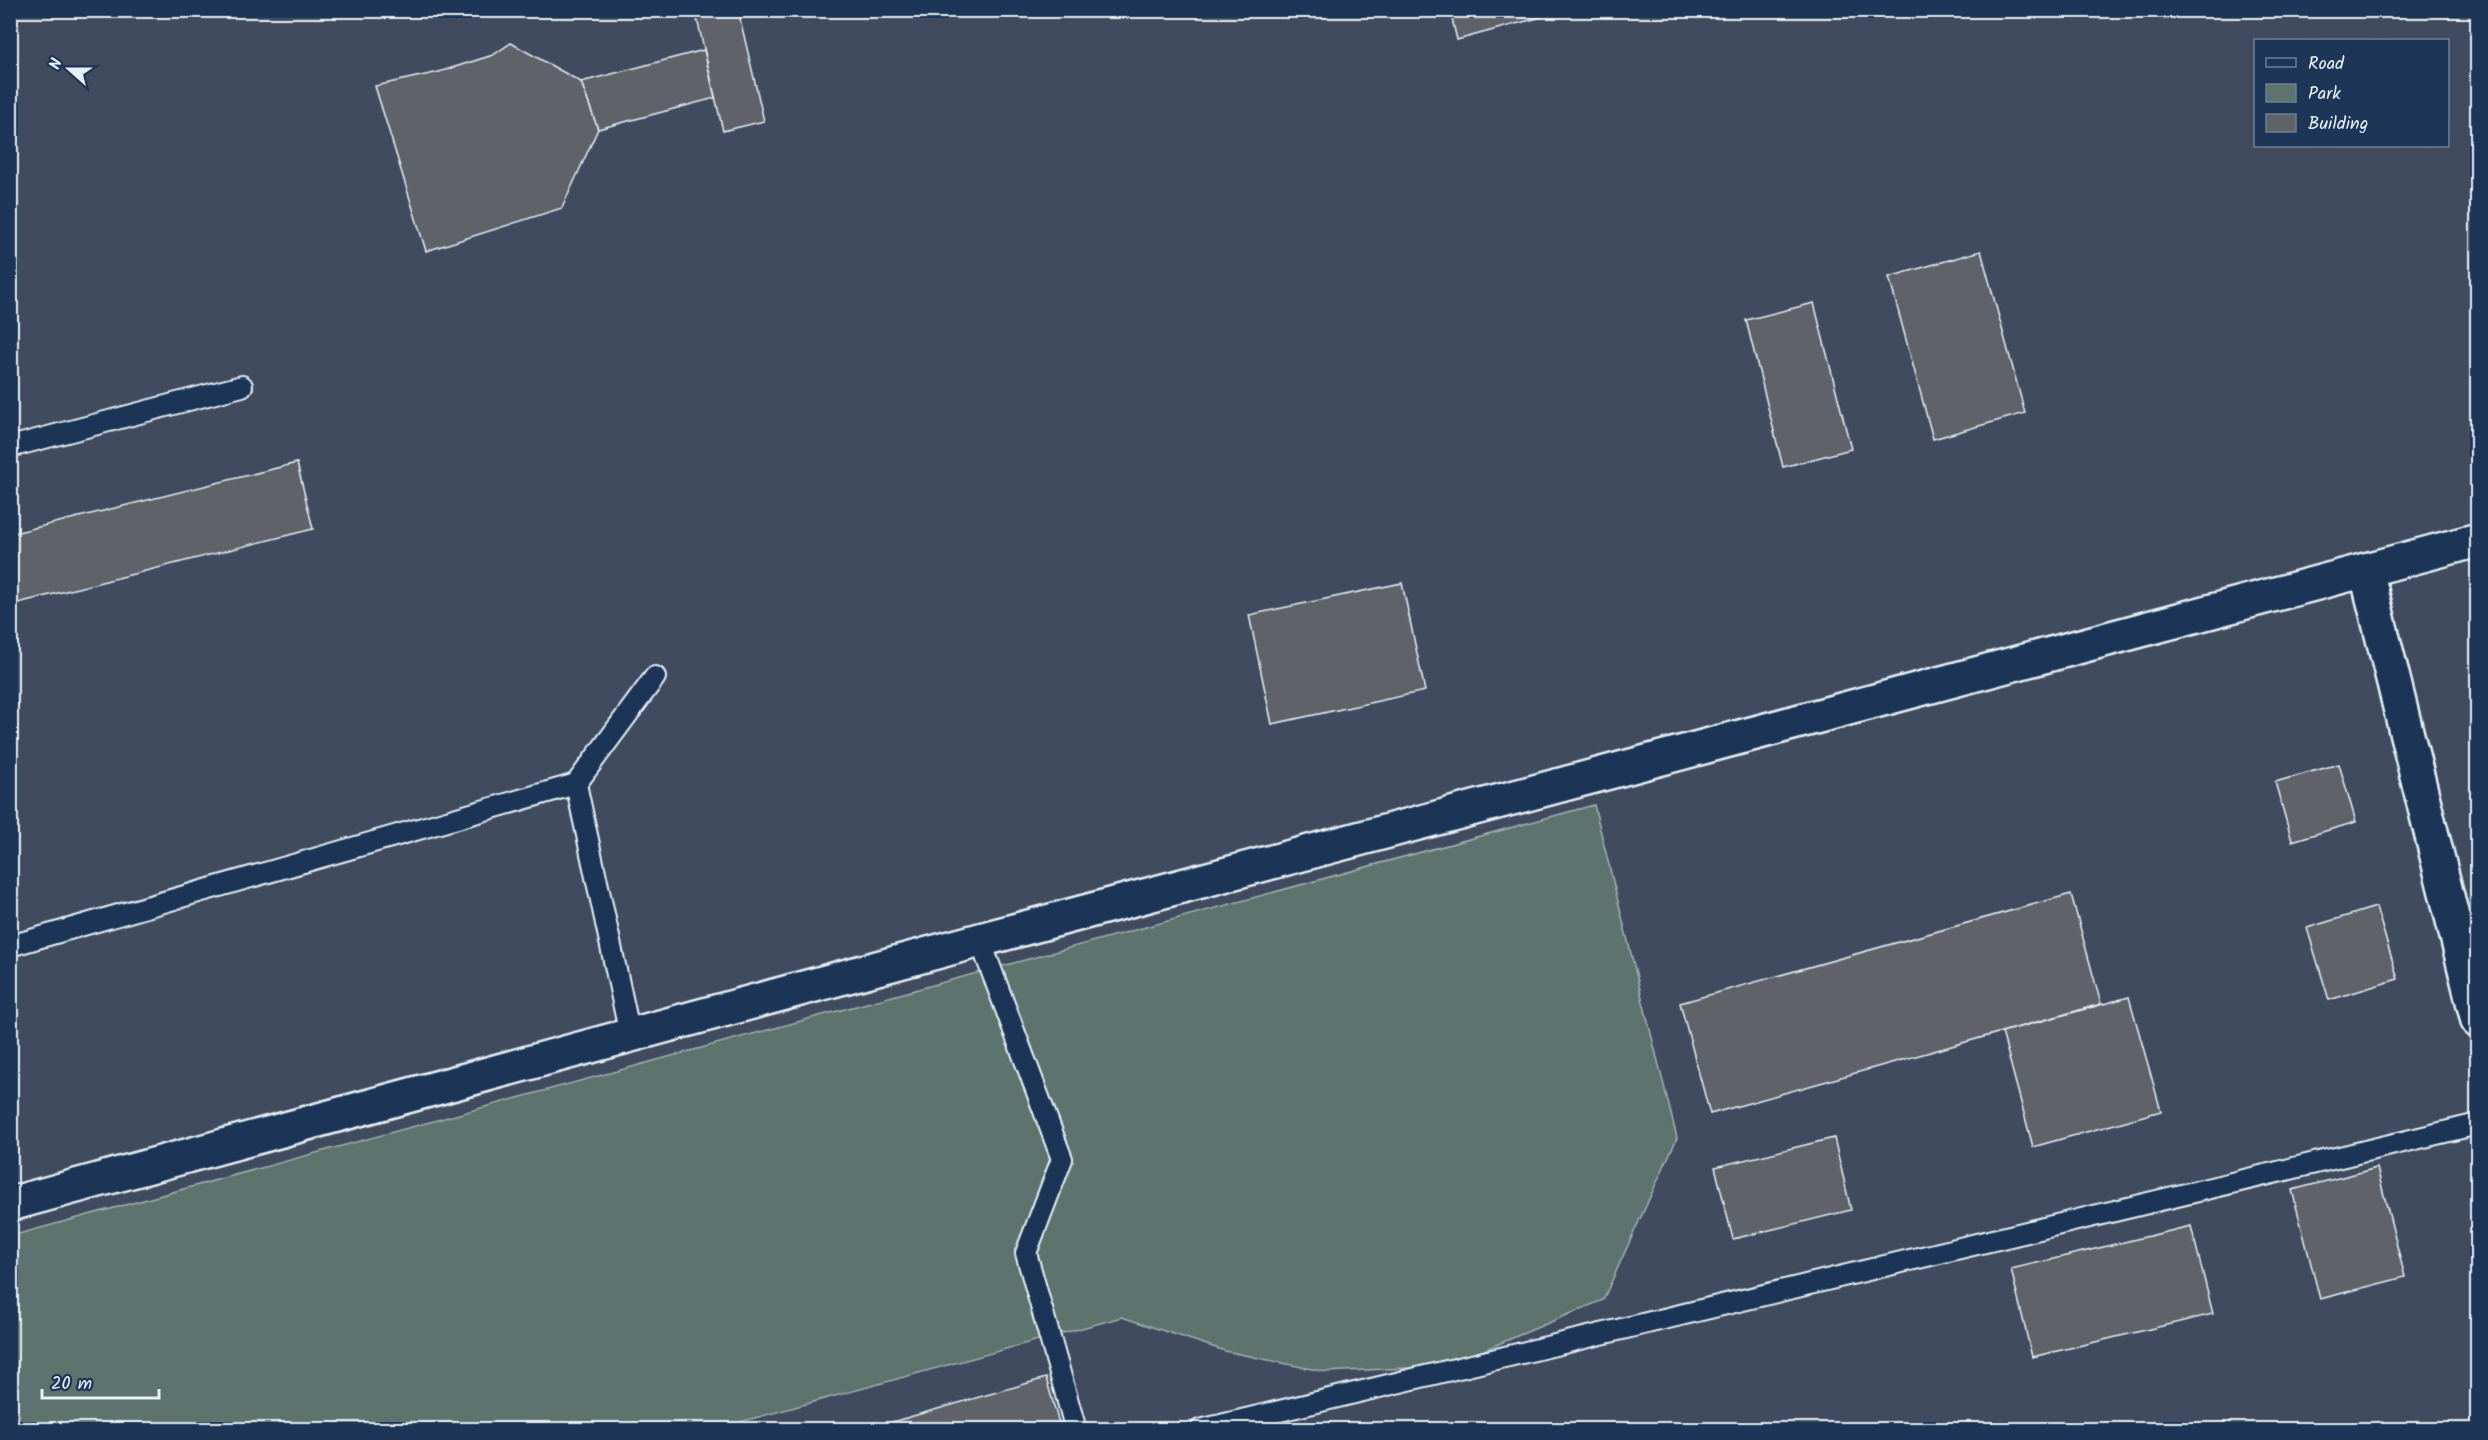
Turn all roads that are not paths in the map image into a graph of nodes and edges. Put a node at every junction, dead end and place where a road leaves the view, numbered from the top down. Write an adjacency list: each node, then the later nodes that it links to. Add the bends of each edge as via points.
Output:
1 (242, 386): 2 (lane)
2 (10, 447)
3 (2478, 540): 4 (street)
4 (2366, 570): 7 (street); 9 (street)
5 (655, 677): 6 (lane)
6 (576, 784): 8 (lane); 10 (lane)
7 (980, 940): 10 (street); 13 (lane, via 1062,1159 1026,1253)
8 (10, 946)
9 (2478, 1021)
10 (630, 1035): 12 (street)
11 (2478, 1124): 14 (lane)
12 (10, 1204)
13 (1076, 1430)
14 (1200, 1430)

